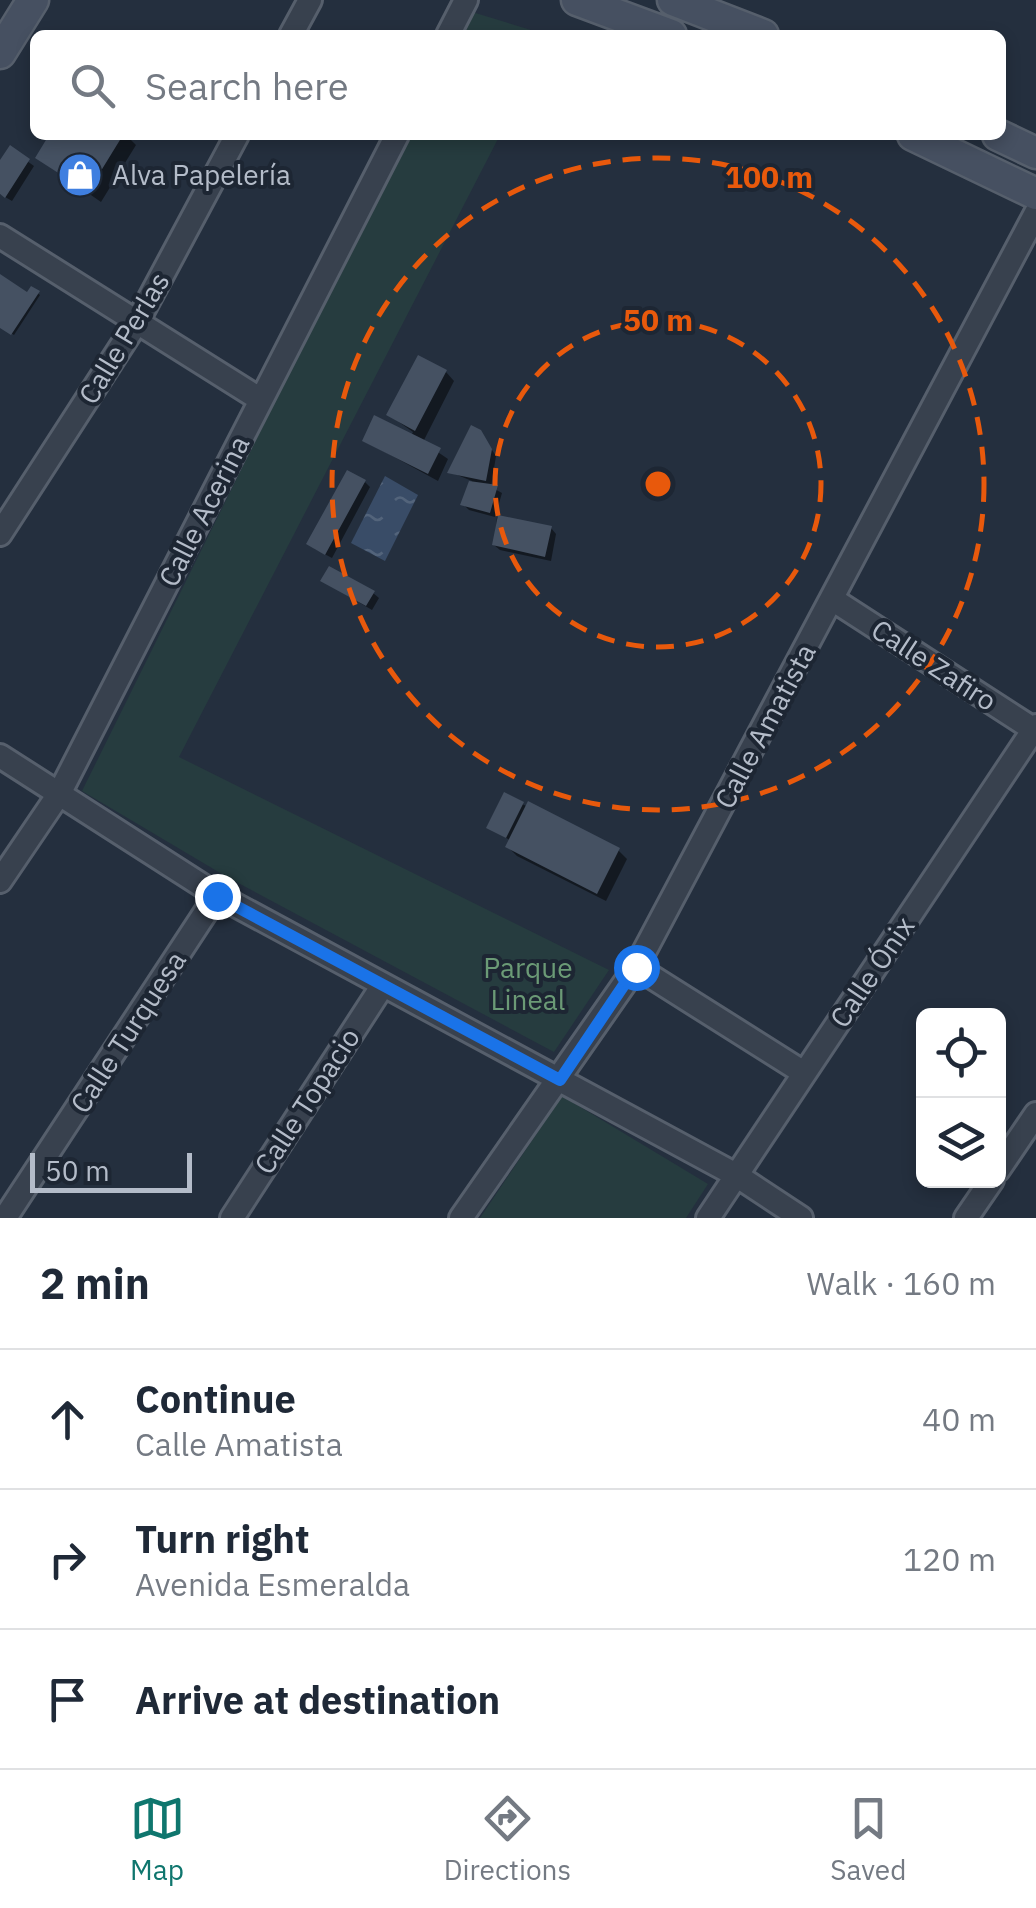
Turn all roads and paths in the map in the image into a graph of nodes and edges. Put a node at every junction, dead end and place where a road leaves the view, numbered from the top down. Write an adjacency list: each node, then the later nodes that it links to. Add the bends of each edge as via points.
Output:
1 (310, 0): 6 (street)
2 (466, 0): 7 (street)
3 (577, 0): 8 (street)
4 (673, 0): 9 (street)
5 (19, 14): 10 (street)
6 (294, 30)
7 (451, 30)
8 (658, 30)
9 (750, 30)
10 (0, 53)
11 (1006, 139): 15 (street)
12 (234, 140): 19 (street, Calle Perlas)
13 (394, 140): 20 (street, Calle Acerina)
14 (923, 140): 16 (street)
15 (1036, 152)
16 (1036, 194)
17 (1036, 213): 22 (street, Calle Amatista)
18 (0, 236): 19 (street)
19 (137, 322): 20 (street); 21 (street, Calle Perlas)
20 (262, 400): 25 (street, Calle Acerina)
21 (0, 534)
22 (832, 599): 23 (street, Calle Zafiro); 28 (street, Calle Amatista)
23 (1035, 729): 30 (street, Calle Ónix)
24 (0, 756): 25 (street)
25 (59, 794): 26 (street, Calle Acerina); 27 (street)
26 (0, 880)
27 (217, 896): 29 (street); 36 (street, Calle Turquesa)
28 (636, 967): 30 (street); 31 (street, Calle Amatista)
29 (383, 985): 31 (street); 37 (street, Calle Topacio)
30 (804, 1074): 34 (street, Calle Ónix)
31 (560, 1080): 34 (street); 38 (street, Calle Amatista)
32 (1036, 1114): 33 (street)
33 (1006, 1158)
34 (736, 1175): 39 (street, Calle Ónix); 40 (street)
35 (987, 1188): 41 (street)
36 (5, 1218)
37 (232, 1218)
38 (461, 1218)
39 (708, 1218)
40 (801, 1218)
41 (966, 1218)

